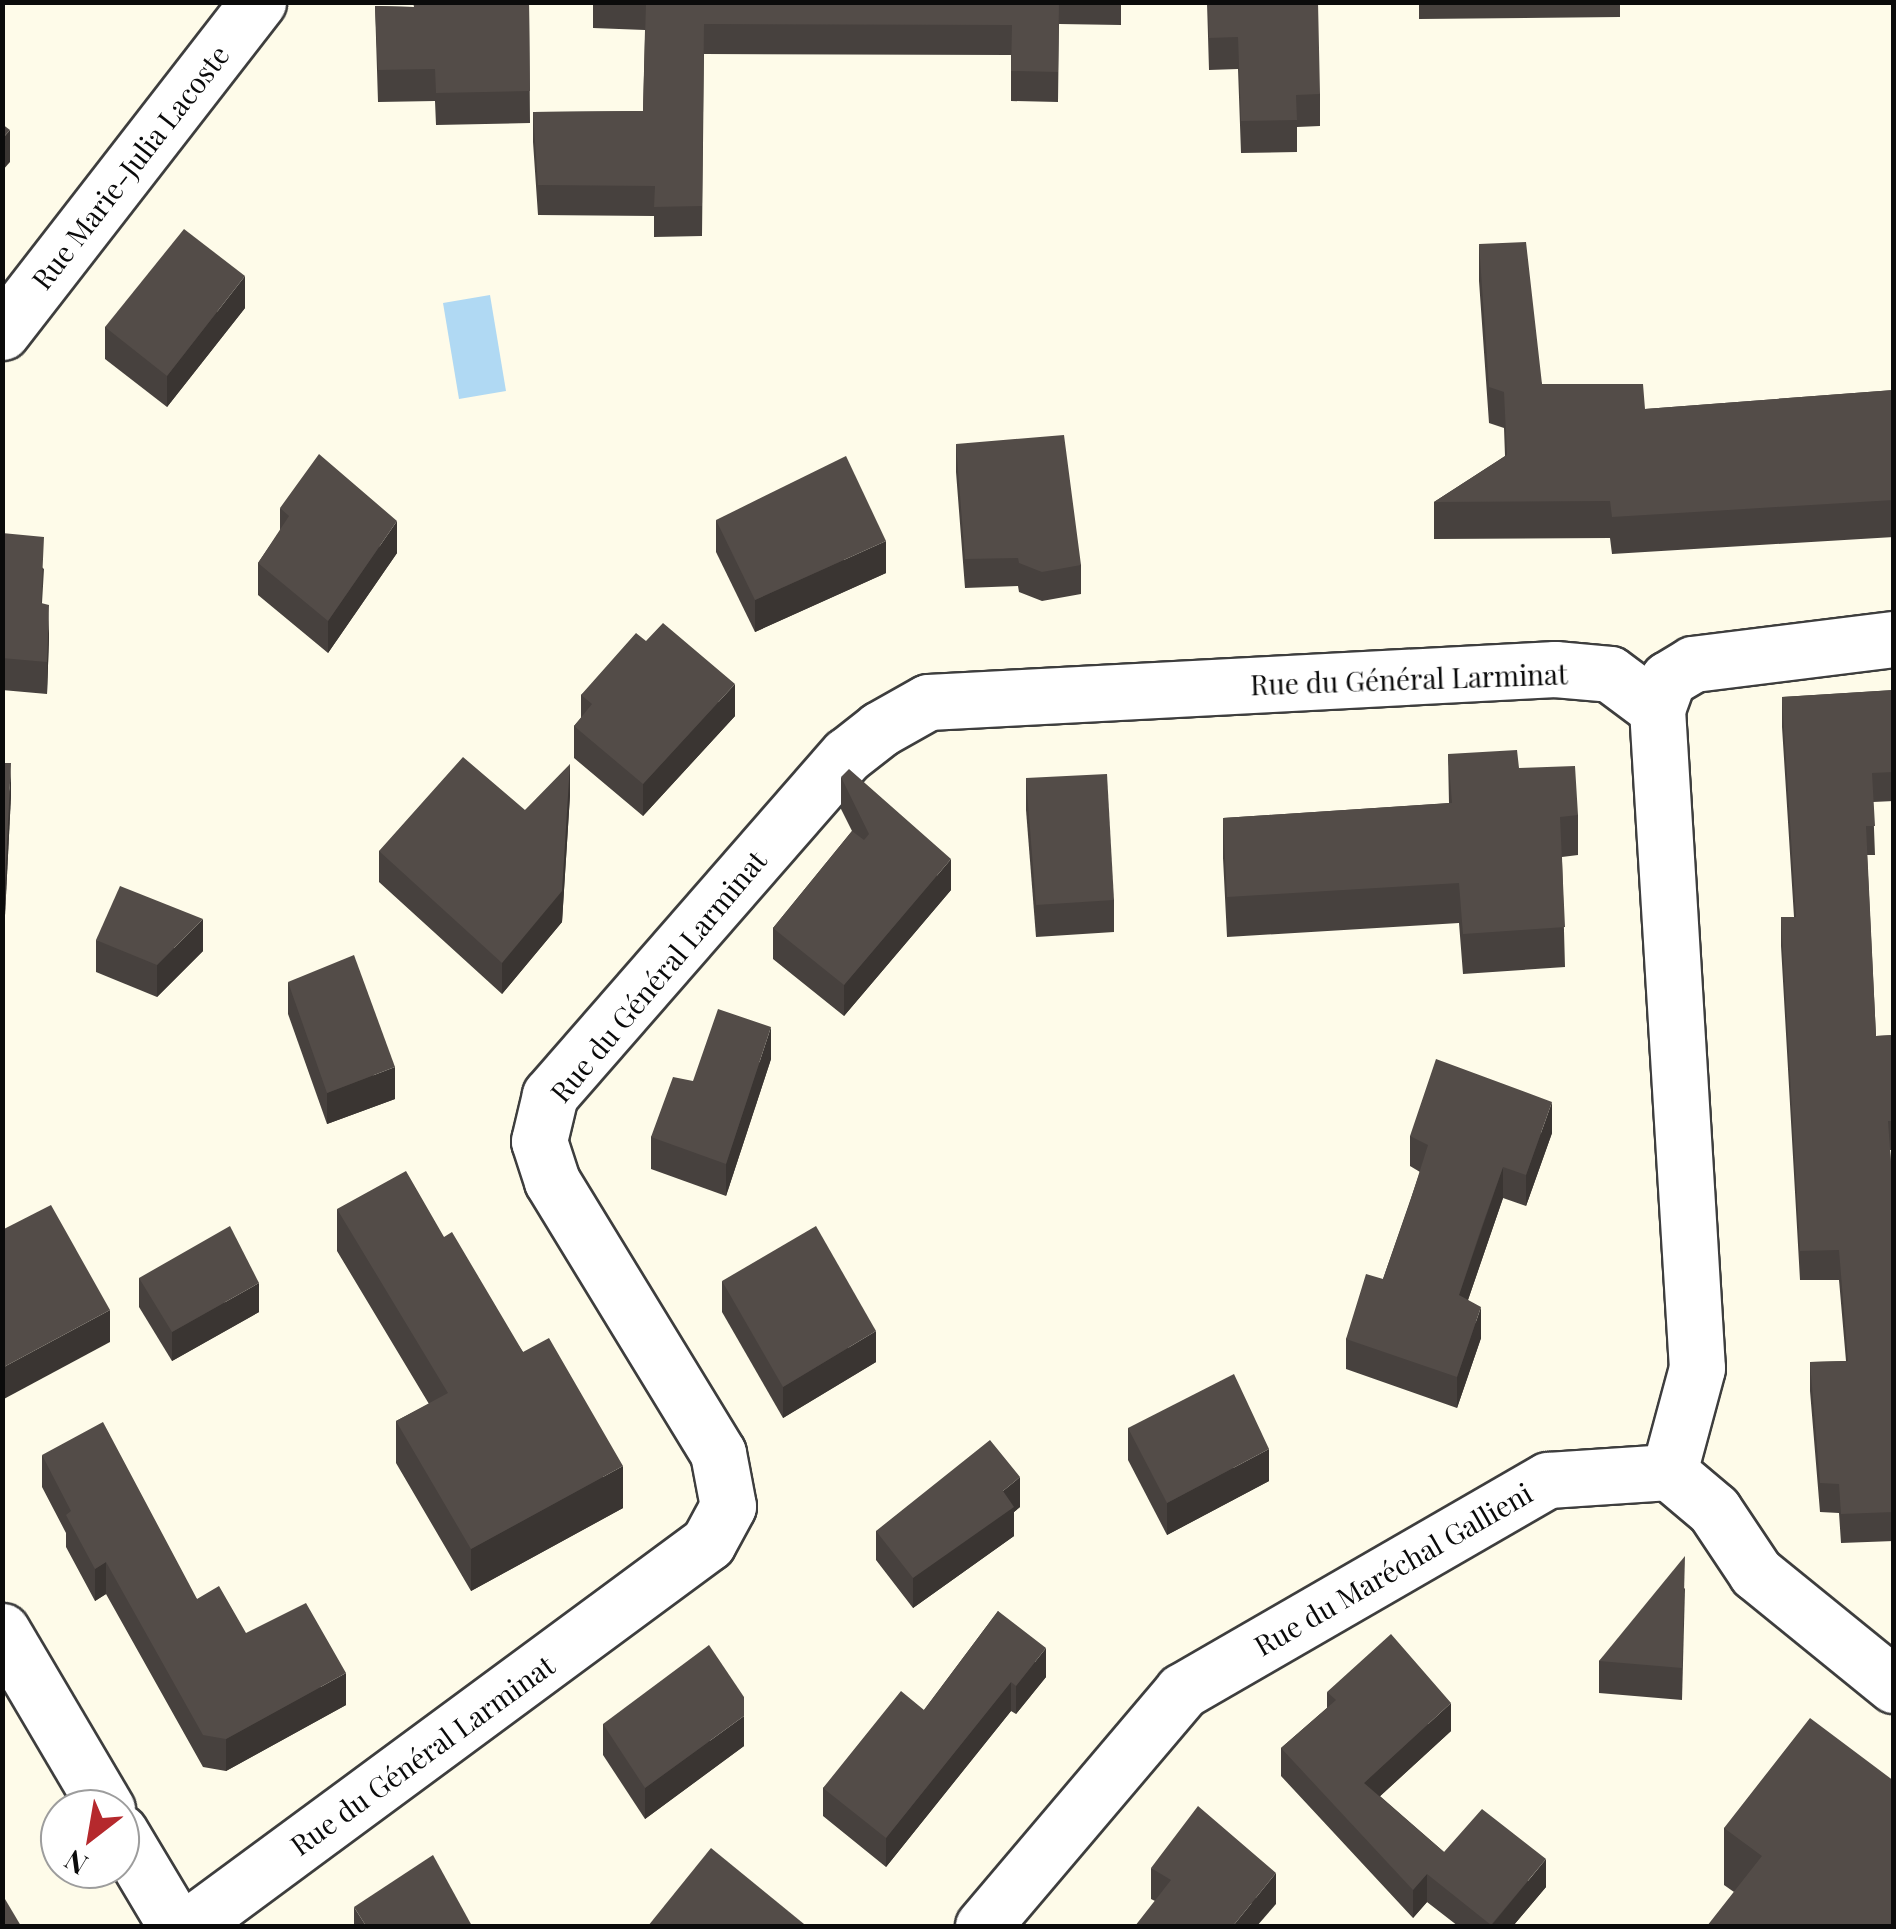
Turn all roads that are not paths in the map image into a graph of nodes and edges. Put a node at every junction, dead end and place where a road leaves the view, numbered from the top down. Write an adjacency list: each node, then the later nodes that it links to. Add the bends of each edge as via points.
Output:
1 (258, 2): 2 (street, Rue Marie-Julia Lacoste)
2 (2, 332)
3 (1894, 639): 4 (street, via 1694,664 1668,679)
4 (1657, 709): 5 (street, via 1697,1368); 11 (street, Rue du Général Larminat, via 1610,674 1555,669 928,702 848,755 550,1095 540,1141 552,1181 718,1453 728,1506 708,1543)
5 (1669, 1472): 7 (street, via 1714,1510 1756,1572); 12 (street, Rue du Maréchal Gallieni, via 1548,1480 1182,1691)
6 (2, 1630): 8 (street)
7 (1894, 1684)
8 (95, 1789)
9 (140, 1866): 10 (street)
10 (176, 1926)
11 (189, 1926)
12 (984, 1926)

